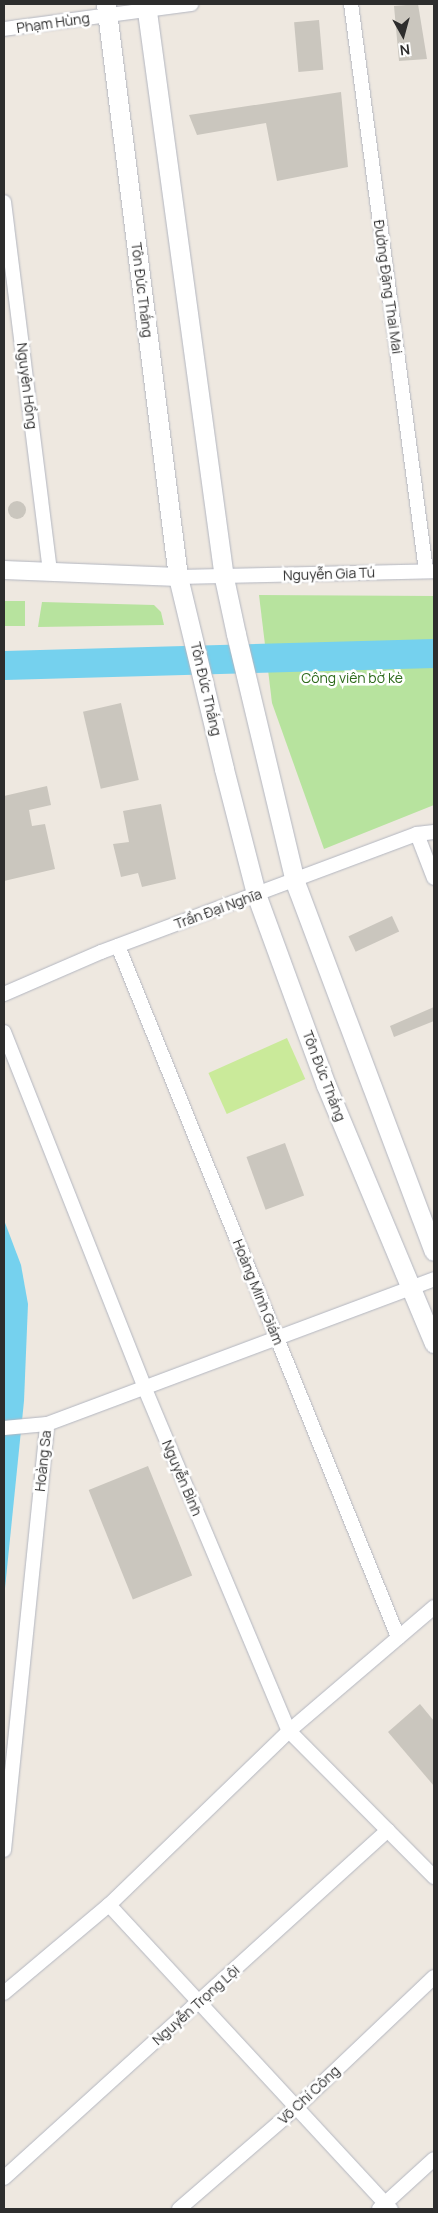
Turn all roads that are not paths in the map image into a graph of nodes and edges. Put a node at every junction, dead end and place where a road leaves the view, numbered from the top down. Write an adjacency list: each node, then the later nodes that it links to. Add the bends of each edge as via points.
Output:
1 (191, 4): 3 (street, Phạm Hùng)
2 (351, 4): 9 (street, Đường Đặng Thai Mai)
3 (146, 7): 4 (street, Phạm Hùng); 11 (main road)
4 (107, 9): 5 (street, Phạm Hùng); 10 (main road, Tôn Đức Thắng)
5 (4, 29)
6 (4, 202): 8 (street, Nguyên Hồng)
7 (4, 570): 8 (street)
8 (50, 570): 10 (street)
9 (430, 571): 11 (street, Nguyễn Gia Tú)
10 (178, 577): 11 (street, Nguyễn Gia Tú); 16 (main road, Tôn Đức Thắng)
11 (224, 578): 15 (main road)
12 (434, 832): 13 (street, Trần Đại Nghĩa)
13 (417, 834): 14 (street); 15 (street, Trần Đại Nghĩa)
14 (434, 878)
15 (295, 882): 16 (street, Trần Đại Nghĩa); 20 (main road)
16 (256, 894): 17 (street, Trần Đại Nghĩa); 22 (main road, Tôn Đức Thắng, via 326,1085)
17 (118, 946): 18 (street, Trần Đại Nghĩa); 23 (street, Hoàng Minh Giám)
18 (4, 994)
19 (4, 1032): 25 (street, Nguyễn Bình)
20 (434, 1251)
21 (434, 1279): 22 (street, Hoàng Sa)
22 (411, 1287): 23 (street, Hoàng Sa); 24 (main road, Tôn Đức Thắng)
23 (277, 1340): 25 (street, Hoàng Sa); 29 (street, Hoàng Minh Giám)
24 (434, 1342)
25 (145, 1389): 26 (street, Hoàng Sa); 30 (street, Nguyễn Bình)
26 (47, 1424): 27 (street); 32 (street, Hoàng Sa)
27 (5, 1428)
28 (434, 1607): 29 (street)
29 (398, 1637): 30 (street)
30 (289, 1731): 31 (street, Nguyễn Bình); 34 (street)
31 (388, 1830): 33 (street, Nguyễn Bình); 37 (street, Nguyễn Trọng Lội)
32 (4, 1850)
33 (434, 1878)
34 (109, 1905): 36 (street); 37 (street)
35 (434, 1977): 38 (street, Võ Chí Công)
36 (4, 1993)
37 (199, 2002): 38 (street); 40 (street, Nguyễn Trọng Lội)
38 (297, 2107): 41 (street); 42 (street, Võ Chí Công)
39 (434, 2159): 41 (street)
40 (4, 2178)
41 (385, 2207)
42 (179, 2209)

